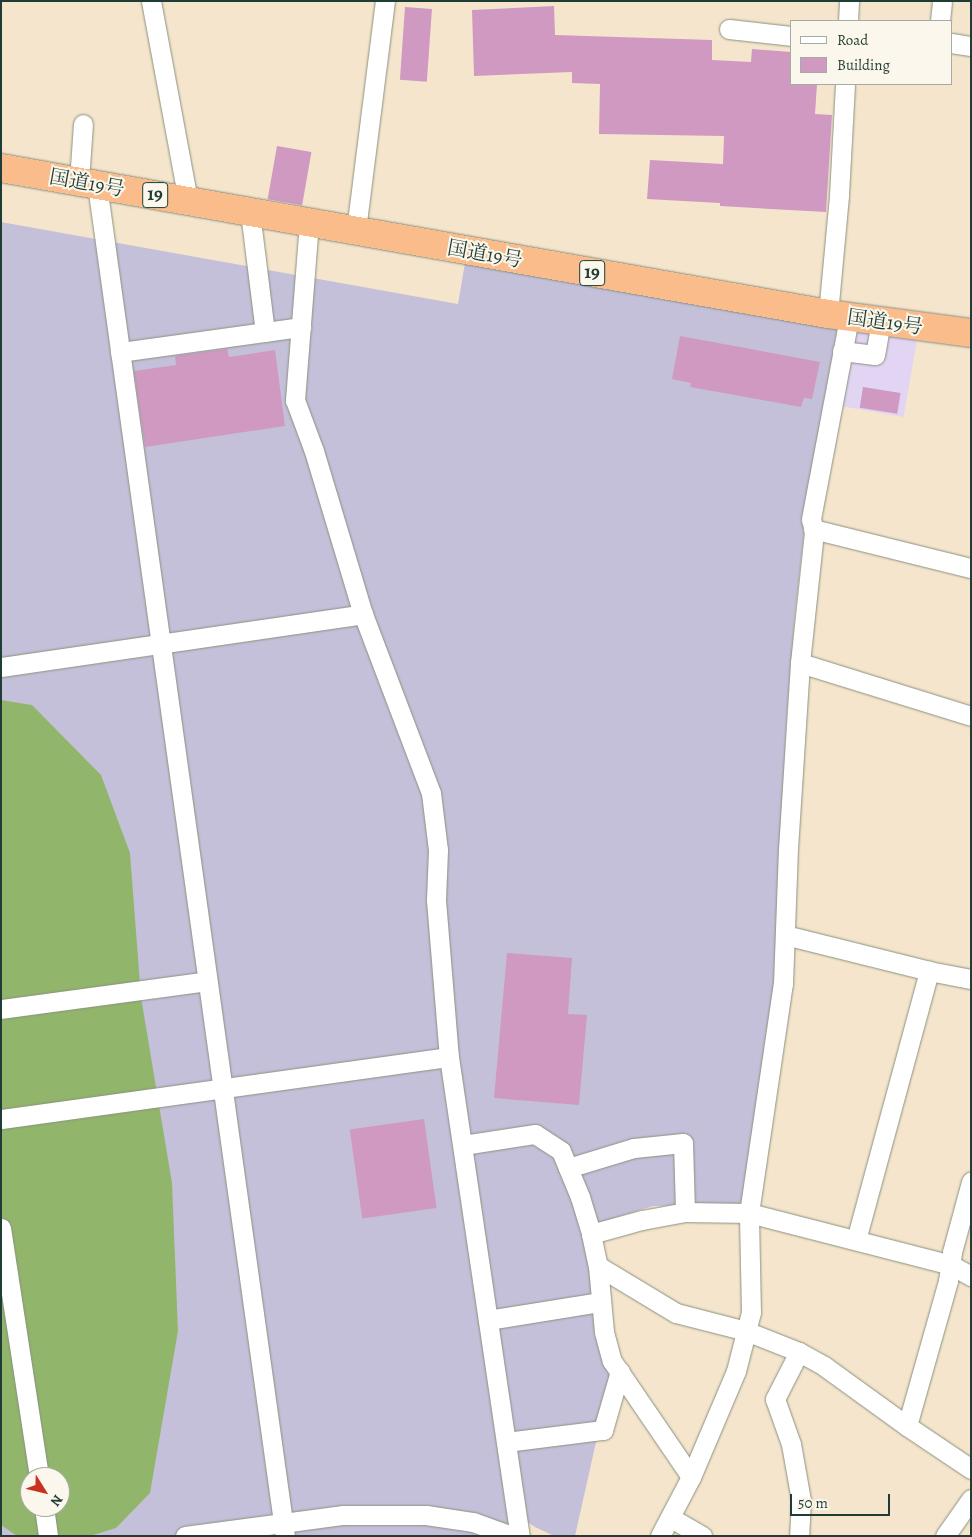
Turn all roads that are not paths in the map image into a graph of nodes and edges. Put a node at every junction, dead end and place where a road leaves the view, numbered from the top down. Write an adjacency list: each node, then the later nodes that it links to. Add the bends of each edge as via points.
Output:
1 (151, 1): 13 (street)
2 (385, 1): 16 (street)
3 (849, 1): 4 (street)
4 (848, 20)
5 (729, 29): 6 (street)
6 (790, 36)
7 (952, 43): 8 (street)
8 (971, 46)
9 (845, 85): 17 (street, via 839,195)
10 (83, 124): 12 (street)
11 (1, 168): 12 (highway, 国道19号 / 19)
12 (88, 183): 13 (highway, 国道19号 / 19); 23 (street)
13 (188, 200): 14 (highway, 国道19号 / 19)
14 (250, 212): 15 (highway, 国道19号 / 19); 20 (street)
15 (309, 222): 16 (highway, 国道19号 / 19); 19 (street)
16 (356, 230): 17 (highway, 国道19号 / 19)
17 (838, 316): 18 (highway, 国道19号 / 19); 22 (street)
18 (881, 322): 21 (highway, 国道19号 / 19); 22 (street, via 875,355)
19 (301, 327): 20 (street); 26 (street, via 295,400 314,451)
20 (265, 332): 23 (street)
21 (971, 333)
22 (842, 351): 24 (street, via 811,519)
23 (120, 352): 27 (street)
24 (813, 529): 25 (street); 28 (street)
25 (971, 568)
26 (363, 614): 27 (street); 36 (street, via 431,793 438,850 436,900)
27 (160, 645): 29 (street); 34 (street)
28 (800, 663): 30 (street); 31 (street)
29 (1, 667)
30 (971, 716)
31 (784, 935): 32 (street); 43 (street, via 783,984)
32 (929, 971): 33 (street); 46 (street)
33 (971, 979)
34 (207, 980): 35 (street); 37 (street)
35 (1, 1009)
36 (449, 1057): 37 (street); 39 (street)
37 (222, 1089): 38 (street); 63 (street)
38 (1, 1119)
39 (463, 1145): 40 (street, via 536,1134 561,1151); 51 (street)
40 (568, 1168): 42 (street, via 634,1148 683,1143); 45 (street)
41 (971, 1182): 47 (street)
42 (685, 1212): 43 (street); 45 (street)
43 (749, 1213): 46 (street); 52 (street, via 752,1312)
44 (1, 1228): 57 (street)
45 (591, 1234): 48 (street)
46 (856, 1240): 47 (street)
47 (951, 1265): 49 (street); 55 (street)
48 (598, 1266): 50 (street); 52 (street, via 676,1313)
49 (971, 1276)
50 (601, 1302): 51 (street); 54 (street, via 604,1332 612,1361)
51 (488, 1320): 56 (street)
52 (746, 1331): 53 (street); 59 (street, via 736,1371)
53 (799, 1352): 55 (street, via 824,1366); 70 (street, via 775,1399 791,1444 801,1500)
54 (620, 1371): 56 (street, via 603,1430); 59 (street)
55 (907, 1426): 58 (street)
56 (506, 1442): 67 (street)
57 (37, 1467)
58 (971, 1469)
59 (691, 1477): 62 (street)
60 (971, 1499): 71 (street)
61 (45, 1517): 64 (street)
62 (670, 1518): 68 (street); 69 (street)
63 (284, 1529): 65 (street); 66 (street, via 342,1514 426,1515 473,1522)
64 (48, 1536)
65 (185, 1536)
66 (512, 1536)
67 (520, 1536)
68 (660, 1536)
69 (702, 1536)
70 (799, 1536)
71 (946, 1536)

